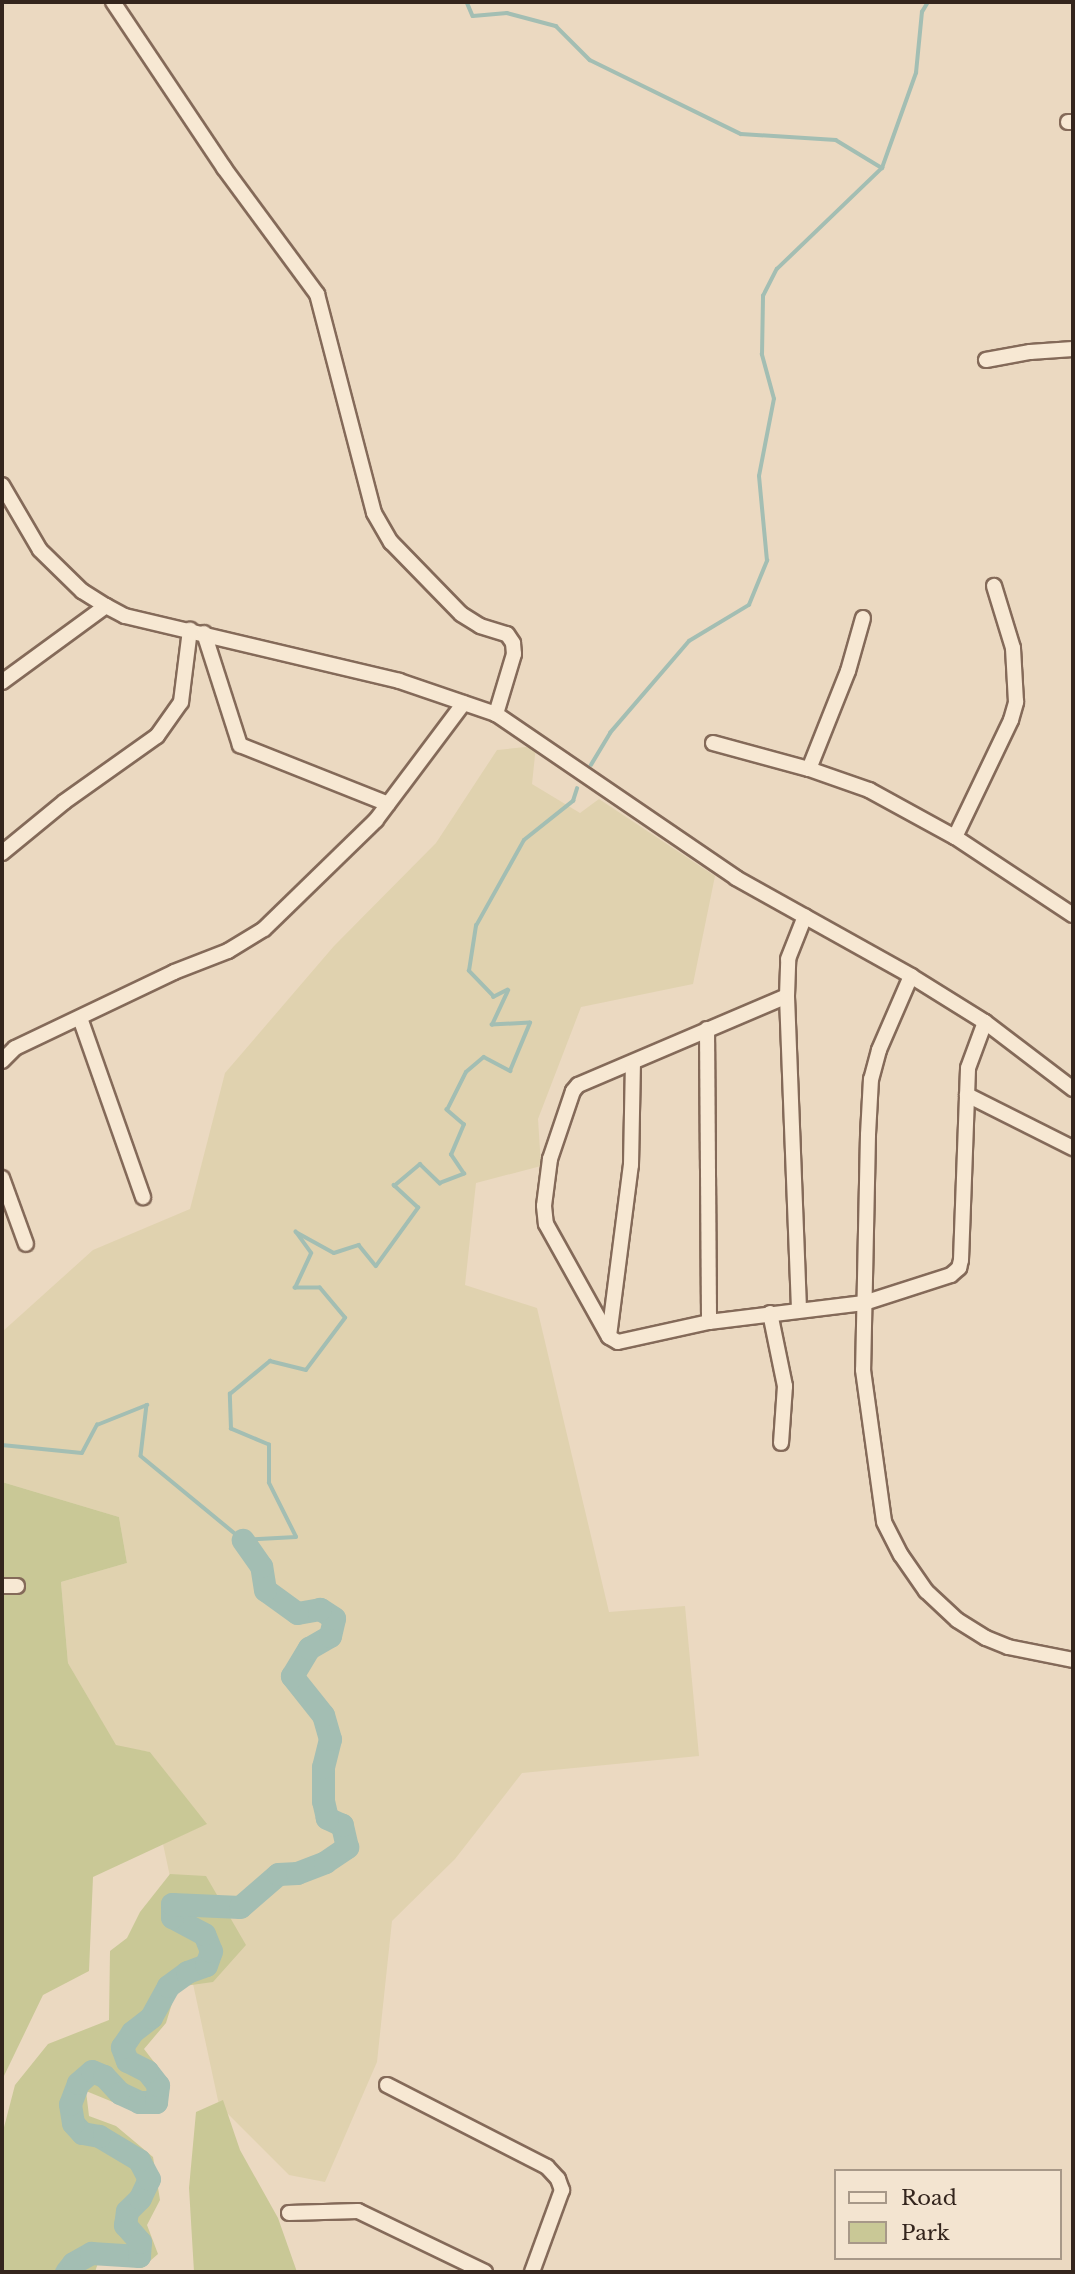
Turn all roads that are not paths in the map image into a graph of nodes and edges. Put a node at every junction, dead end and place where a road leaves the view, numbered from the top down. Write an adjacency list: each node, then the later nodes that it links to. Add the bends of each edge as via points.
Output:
1 (113, 2): 11 (street, via 224,168 317,294 374,513 391,542 461,614 507,634 513,643 514,654)
2 (1073, 349): 3 (street)
3 (986, 360)
4 (2, 485): 6 (street, via 40,550 82,591)
5 (994, 586): 15 (street, via 1013,648 1016,702)
6 (106, 606): 8 (street, via 125,616); 9 (street)
7 (863, 618): 13 (street, via 848,671)
8 (197, 632): 10 (street, via 399,681); 14 (street, via 240,745); 16 (street, via 181,702 157,736)
9 (2, 682)
10 (464, 703): 11 (street); 14 (street)
11 (496, 714): 18 (street, via 736,878)
12 (713, 743): 13 (street)
13 (809, 769): 15 (street, via 869,790)
14 (388, 804): 21 (street, via 264,929)
15 (954, 837): 17 (street)
16 (2, 853)
17 (1073, 912)
18 (805, 916): 19 (street); 20 (street, via 788,959)
19 (911, 976): 22 (street); 32 (street, via 879,1050 872,1079)
20 (787, 996): 23 (street); 33 (street)
21 (80, 1018): 24 (street); 30 (street)
22 (985, 1022): 26 (street); 27 (street, via 970,1060)
23 (707, 1029): 25 (street); 35 (street)
24 (3, 1053)
25 (633, 1063): 36 (street, via 631,1165); 36 (street, via 578,1084 573,1091 550,1158 544,1206 546,1224)
26 (1073, 1089)
27 (967, 1096): 28 (street); 32 (street, via 959,1268 951,1275)
28 (1073, 1148)
29 (2, 1178): 31 (street)
30 (143, 1197)
31 (26, 1244)
32 (864, 1303): 33 (street); 38 (street, via 863,1370 884,1522 901,1555 926,1591 986,1639)
33 (799, 1309): 34 (street)
34 (770, 1313): 35 (street); 37 (street, via 785,1386)
35 (709, 1322): 36 (street, via 618,1342)
36 (609, 1337)
37 (781, 1443)
38 (1073, 1660)
39 (387, 2085): 42 (street, via 547,2168 558,2179 562,2190)
40 (289, 2213): 41 (street, via 358,2211)
41 (485, 2272)
42 (533, 2272)

